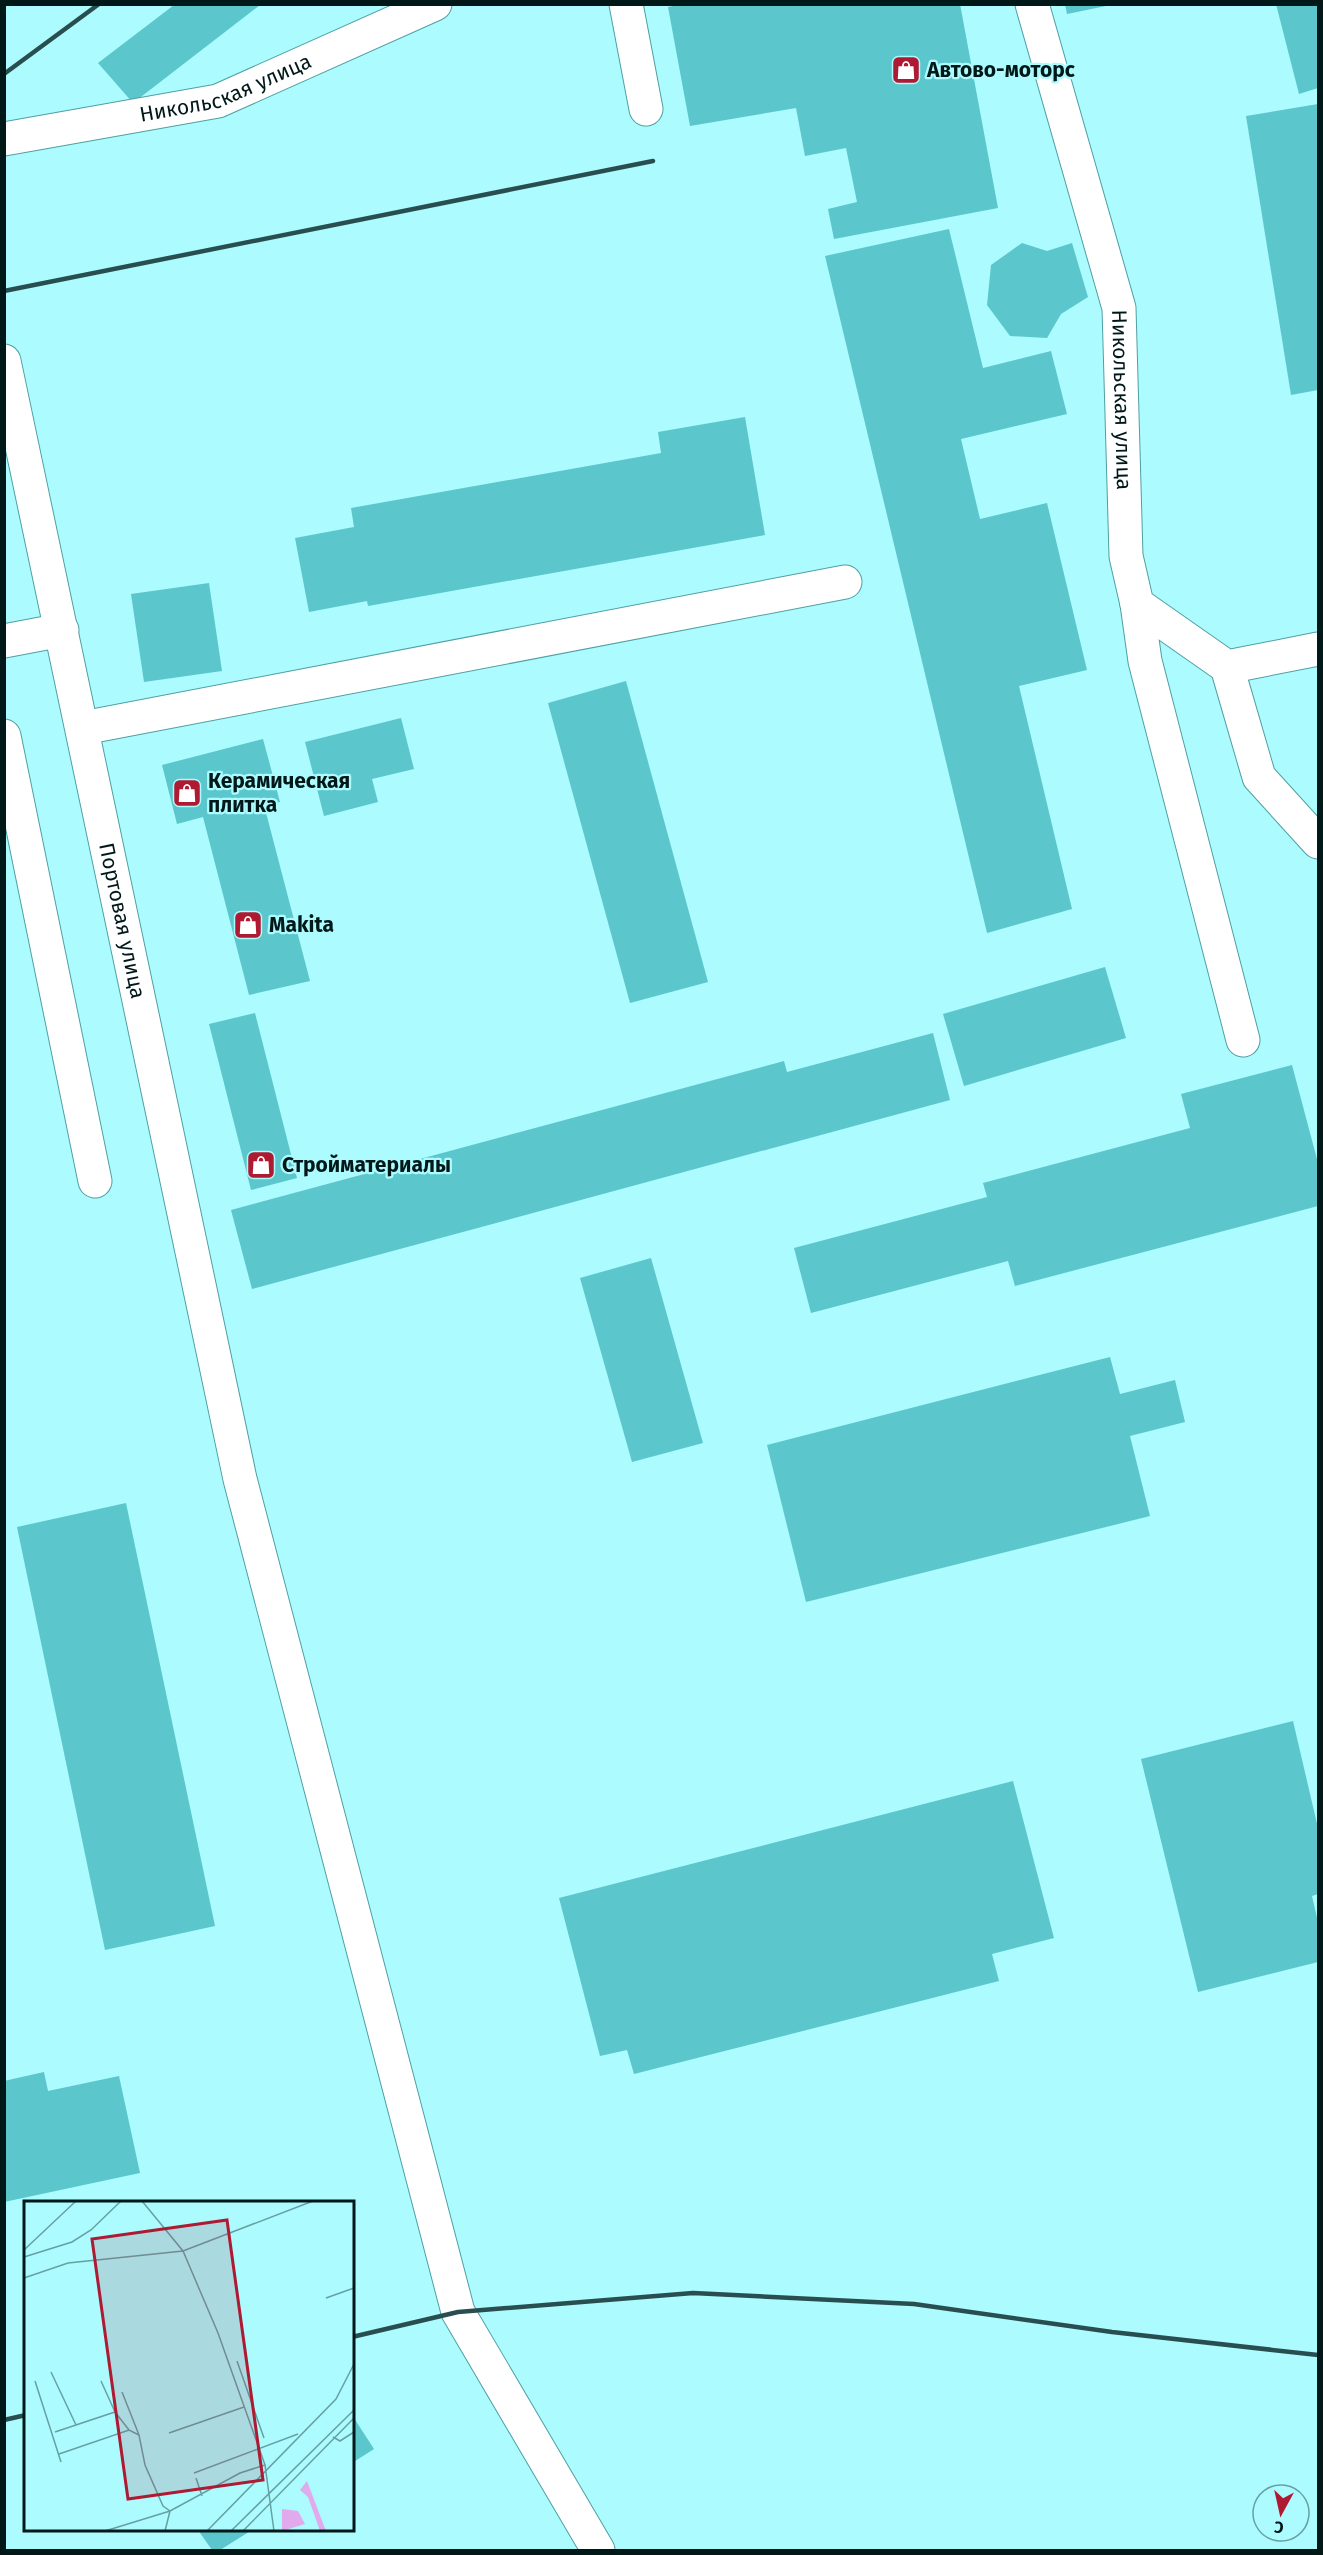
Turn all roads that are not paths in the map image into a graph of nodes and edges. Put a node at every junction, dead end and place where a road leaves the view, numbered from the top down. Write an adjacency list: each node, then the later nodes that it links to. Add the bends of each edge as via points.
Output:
1 (435, 4): 5 (street, Никольская улица, via 218,101)
2 (626, 4): 4 (street)
3 (1032, 4): 8 (street, Никольская улица, via 1119,308 1126,556)
4 (646, 109)
5 (4, 139)
6 (4, 361): 9 (street, Портовая улица)
7 (845, 582): 13 (street)
8 (1137, 604): 12 (street); 16 (street, Никольская улица, via 1145,661)
9 (62, 630): 10 (street); 13 (street, Портовая улица)
10 (4, 641)
11 (1318, 649): 12 (street)
12 (1227, 667): 15 (street, via 1259,777)
13 (83, 728): 18 (street, Портовая улица, via 240,1479 458,2312)
14 (4, 736): 17 (street)
15 (1318, 842)
16 (1243, 1040)
17 (95, 1181)
18 (598, 2550)

